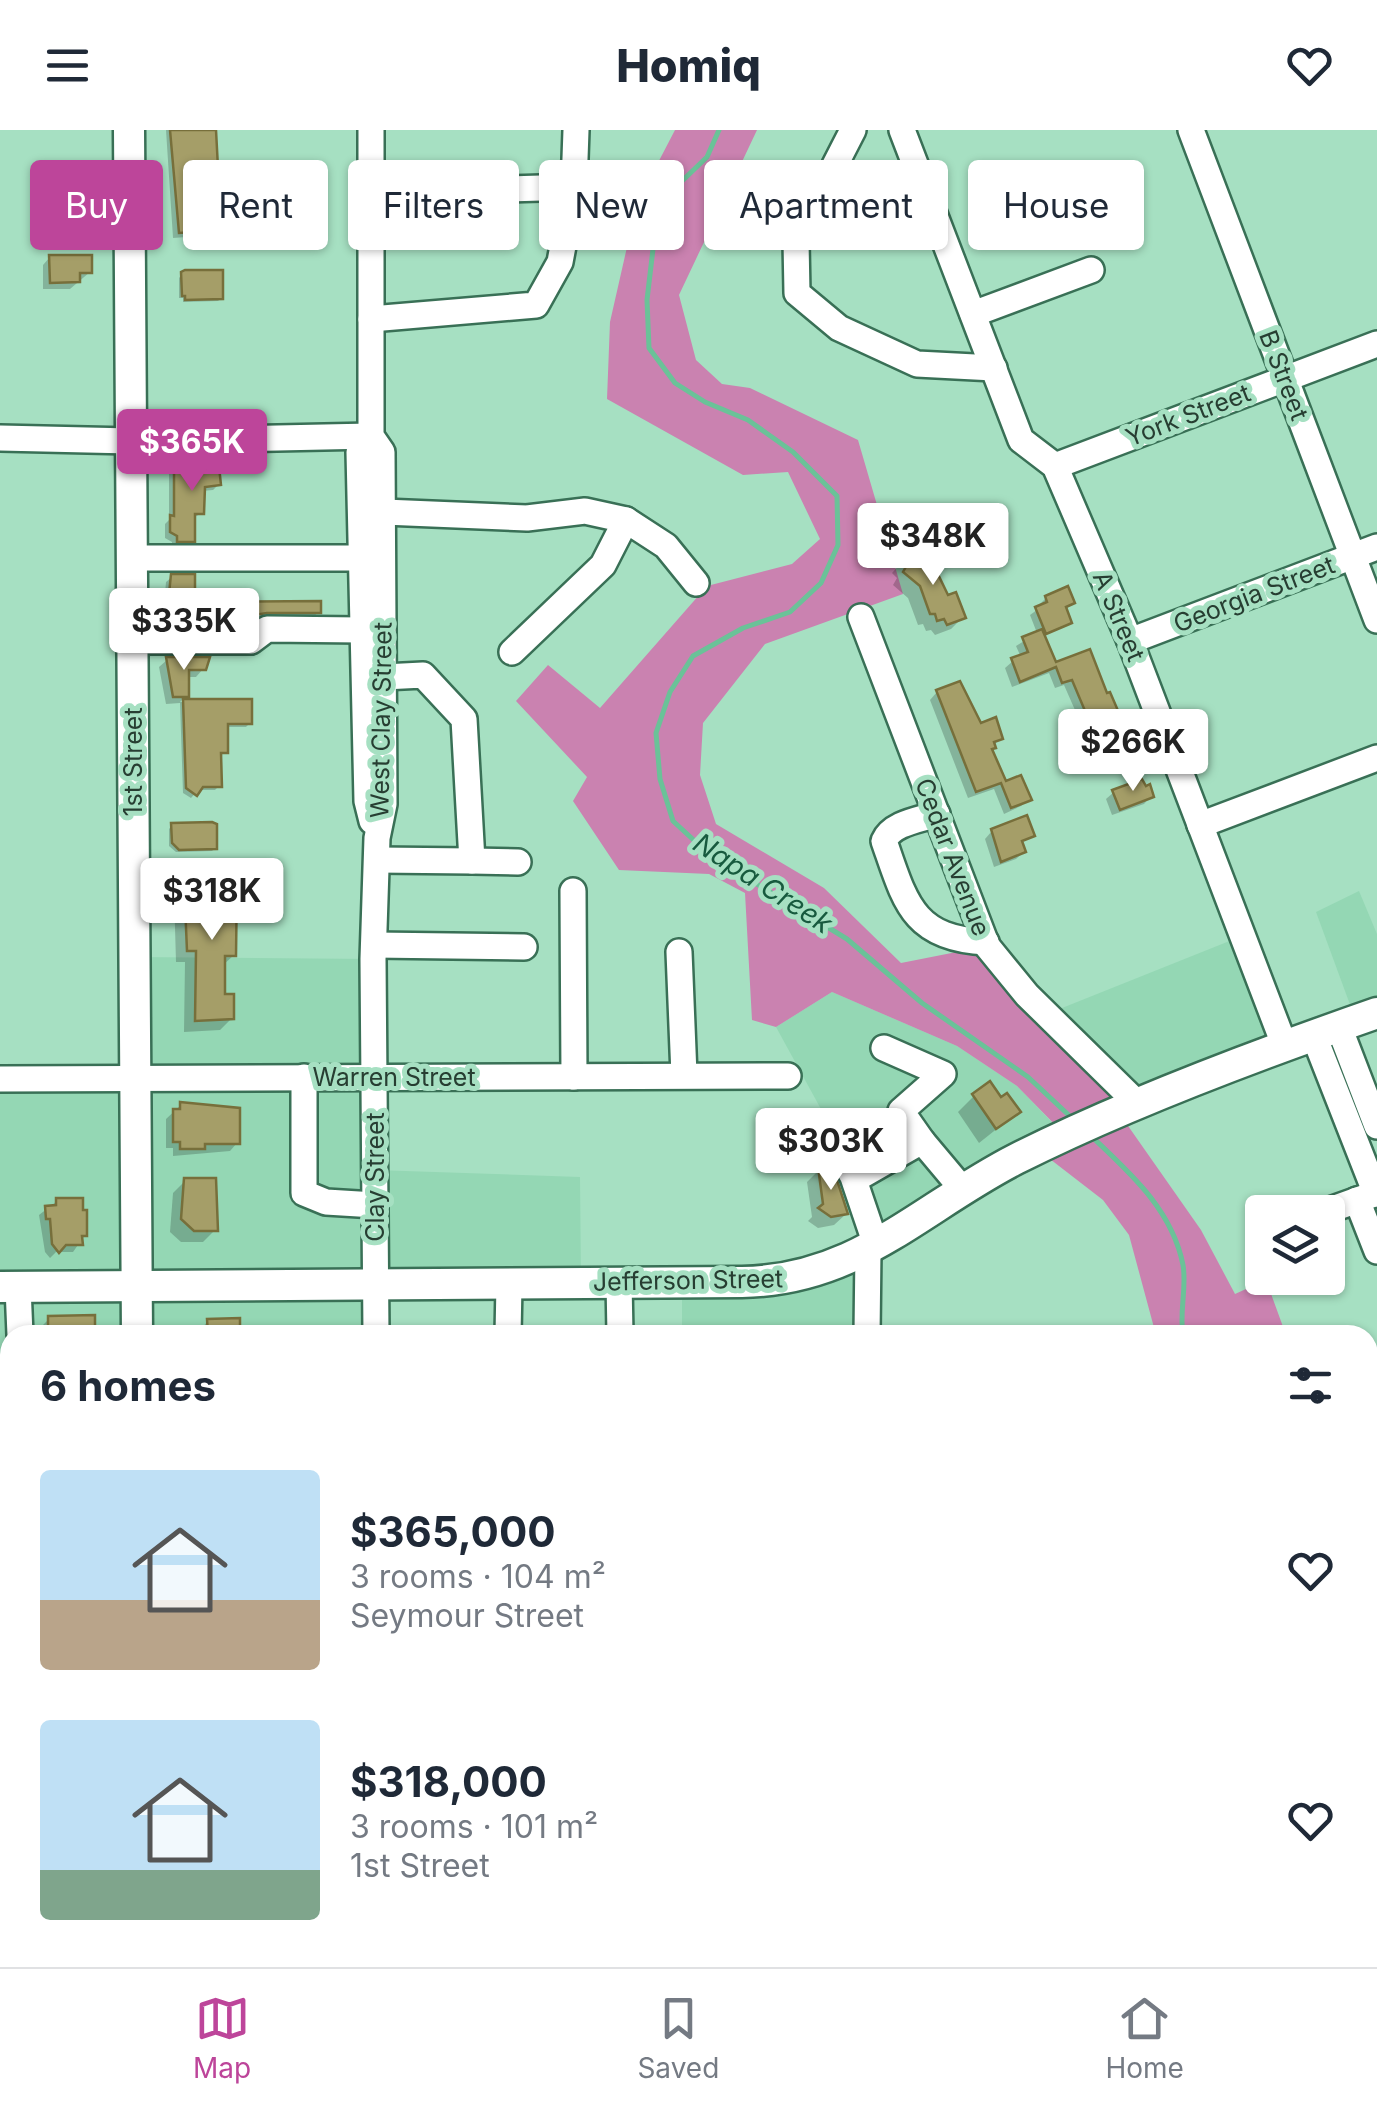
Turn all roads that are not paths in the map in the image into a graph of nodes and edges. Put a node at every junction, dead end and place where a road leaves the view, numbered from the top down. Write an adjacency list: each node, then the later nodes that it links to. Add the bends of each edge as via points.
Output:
1 (129, 130): 19 (main road, 1st Street)
2 (371, 130): 7 (street, West Clay Street)
3 (576, 130): 8 (street)
4 (854, 130): 15 (street, via 796,241 797,293 839,328 917,364)
5 (902, 130): 12 (street)
6 (1191, 130): 16 (street, B Street)
7 (371, 160)
8 (575, 160)
9 (372, 250): 13 (street, West Clay Street)
10 (562, 250): 13 (street, via 536,304)
11 (1091, 270): 12 (street)
12 (973, 314): 15 (street)
13 (371, 318): 17 (street, West Clay Street)
14 (1377, 344): 16 (street, York Street)
15 (994, 368): 20 (street, via 1021,440)
16 (1285, 378): 20 (street, York Street); 23 (street, B Street)
17 (371, 436): 19 (street); 21 (street, West Clay Street, via 382,452); 25 (street, West Clay Street, via 359,452)
18 (0, 438): 19 (street)
19 (131, 442): 24 (main road, 1st Street)
20 (1055, 466): 30 (street, A Street)
21 (384, 512): 22 (street, via 527,518 585,511); 25 (street, West Clay Street)
22 (626, 520): 26 (street, via 666,546); 32 (street, via 603,564)
23 (1365, 551): 28 (street, B Street); 30 (street, Georgia Street)
24 (132, 558): 25 (street); 31 (main road, 1st Street)
25 (374, 558): 29 (street, West Clay Street); 33 (street, West Clay Street)
26 (696, 583)
27 (861, 618): 35 (street, Cedar Avenue)
28 (1377, 620)
29 (362, 630): 31 (street, via 266,629 251,641); 37 (street, West Clay Street, via 367,801)
30 (1130, 641): 36 (street, A Street)
31 (133, 642): 53 (main road, 1st Street)
32 (512, 652)
33 (384, 677): 37 (street, West Clay Street, via 384,804); 38 (street, via 423,675 464,718)
34 (1377, 758): 36 (street)
35 (936, 814): 41 (street, Cedar Avenue); 41 (street, via 895,828 884,841 906,905 944,935)
36 (1200, 826): 47 (street, A Street)
37 (377, 849): 38 (street); 42 (street, Clay Street)
38 (472, 861): 39 (street)
39 (518, 862)
40 (574, 891): 52 (street)
41 (986, 942): 56 (street, Cedar Avenue)
42 (374, 945): 43 (street); 51 (street, Clay Street)
43 (524, 947)
44 (679, 952): 49 (street)
45 (1377, 1014): 46 (main road, Jefferson Street)
46 (1326, 1031): 47 (main road, Jefferson Street); 57 (street); 62 (street)
47 (1284, 1047): 56 (main road, Jefferson Street)
48 (884, 1048): 58 (street, via 943,1074 900,1111)
49 (684, 1075): 50 (street, Warren Street); 52 (street, Warren Street)
50 (788, 1076)
51 (374, 1077): 52 (street, Warren Street); 54 (street, Warren Street); 63 (street, Clay Street)
52 (574, 1077)
53 (136, 1078): 54 (street, Warren Street); 55 (street, Warren Street); 70 (main road, 1st Street)
54 (304, 1078): 63 (street, via 304,1193 326,1202)
55 (0, 1079)
56 (1127, 1110): 61 (main road, Jefferson Street)
57 (1377, 1126)
58 (922, 1140): 60 (street); 61 (street)
59 (807, 1144): 65 (street, via 834,1142 853,1177)
60 (862, 1176)
61 (964, 1190): 65 (main road, Jefferson Street)
62 (1370, 1196): 64 (street); 66 (street)
63 (375, 1205): 71 (street, Clay Street)
64 (1345, 1205)
65 (872, 1247): 67 (main road, Jefferson Street, via 819,1272 781,1280); 77 (street)
66 (1377, 1252)
67 (619, 1282): 68 (main road, Jefferson Street); 76 (street)
68 (509, 1284): 71 (main road, Jefferson Street); 75 (street)
69 (9, 1286): 70 (main road, Jefferson Street); 72 (street)
70 (137, 1286): 71 (main road, Jefferson Street); 73 (main road, 1st Street)
71 (376, 1286): 74 (street, Clay Street)
72 (18, 1325)
73 (137, 1325)
74 (376, 1325)
75 (508, 1325)
76 (620, 1325)
77 (868, 1325)

